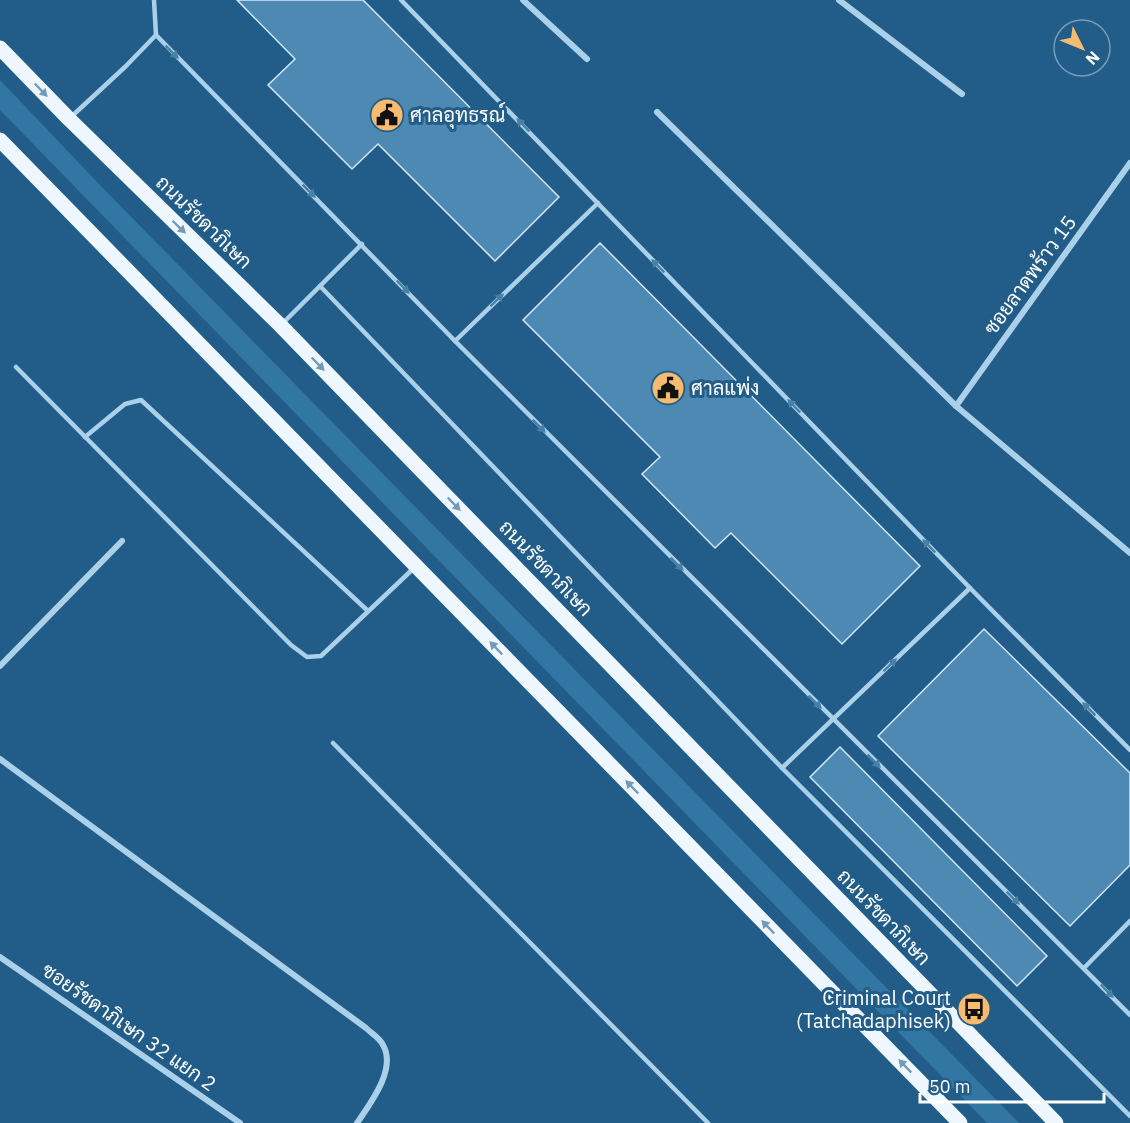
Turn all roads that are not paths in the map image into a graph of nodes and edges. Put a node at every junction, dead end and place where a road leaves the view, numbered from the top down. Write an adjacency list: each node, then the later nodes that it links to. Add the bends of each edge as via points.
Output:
1 (154, 0): 5 (lane)
2 (401, 0): 13 (lane, one-way to 2)
3 (523, 0): 7 (street)
4 (839, 0): 8 (street)
5 (156, 35): 10 (lane); 14 (lane, one-way to 14)
6 (0, 48): 10 (main road, ถนนรัชดาภิเษก, one-way to 10)
7 (588, 59)
8 (962, 94)
9 (657, 112): 19 (street)
10 (69, 119): 16 (main road, ถนนรัชดาภิเษก, one-way to 16)
11 (0, 141): 23 (main road)
12 (1130, 163): 19 (street, ซอยลาดพร้าว 15)
13 (598, 203): 17 (lane, one-way to 13); 24 (lane, one-way to 13)
14 (362, 244): 15 (lane); 17 (lane, one-way to 17)
15 (320, 286): 16 (lane); 31 (lane)
16 (280, 325): 41 (main road, ถนนรัชดาภิเษก, one-way to 41)
17 (455, 341): 27 (lane, one-way to 27)
18 (16, 368): 20 (lane)
19 (956, 406): 22 (street)
20 (85, 437): 25 (lane, via 125,404 141,400); 25 (lane, via 307,657 321,656)
21 (122, 541): 26 (street)
22 (1130, 553)
23 (416, 566): 25 (lane); 40 (main road, one-way to 23)
24 (970, 588): 27 (lane, one-way to 24); 29 (lane, one-way to 24)
25 (368, 611)
26 (0, 666)
27 (832, 720): 31 (lane); 34 (lane, one-way to 34)
28 (333, 743): 39 (lane)
29 (1130, 750)
30 (0, 759): 38 (street, via 383,1044 388,1060 378,1092)
31 (782, 768): 36 (lane)
32 (1130, 921): 34 (lane)
33 (0, 957): 37 (street, ซอยรัชดาภิเษก 32 แยก 2)
34 (1084, 968): 35 (lane, one-way to 35)
35 (1130, 1015)
36 (1130, 1116)
37 (240, 1123)
38 (357, 1123)
39 (708, 1123)
40 (960, 1123)
41 (1056, 1123)

